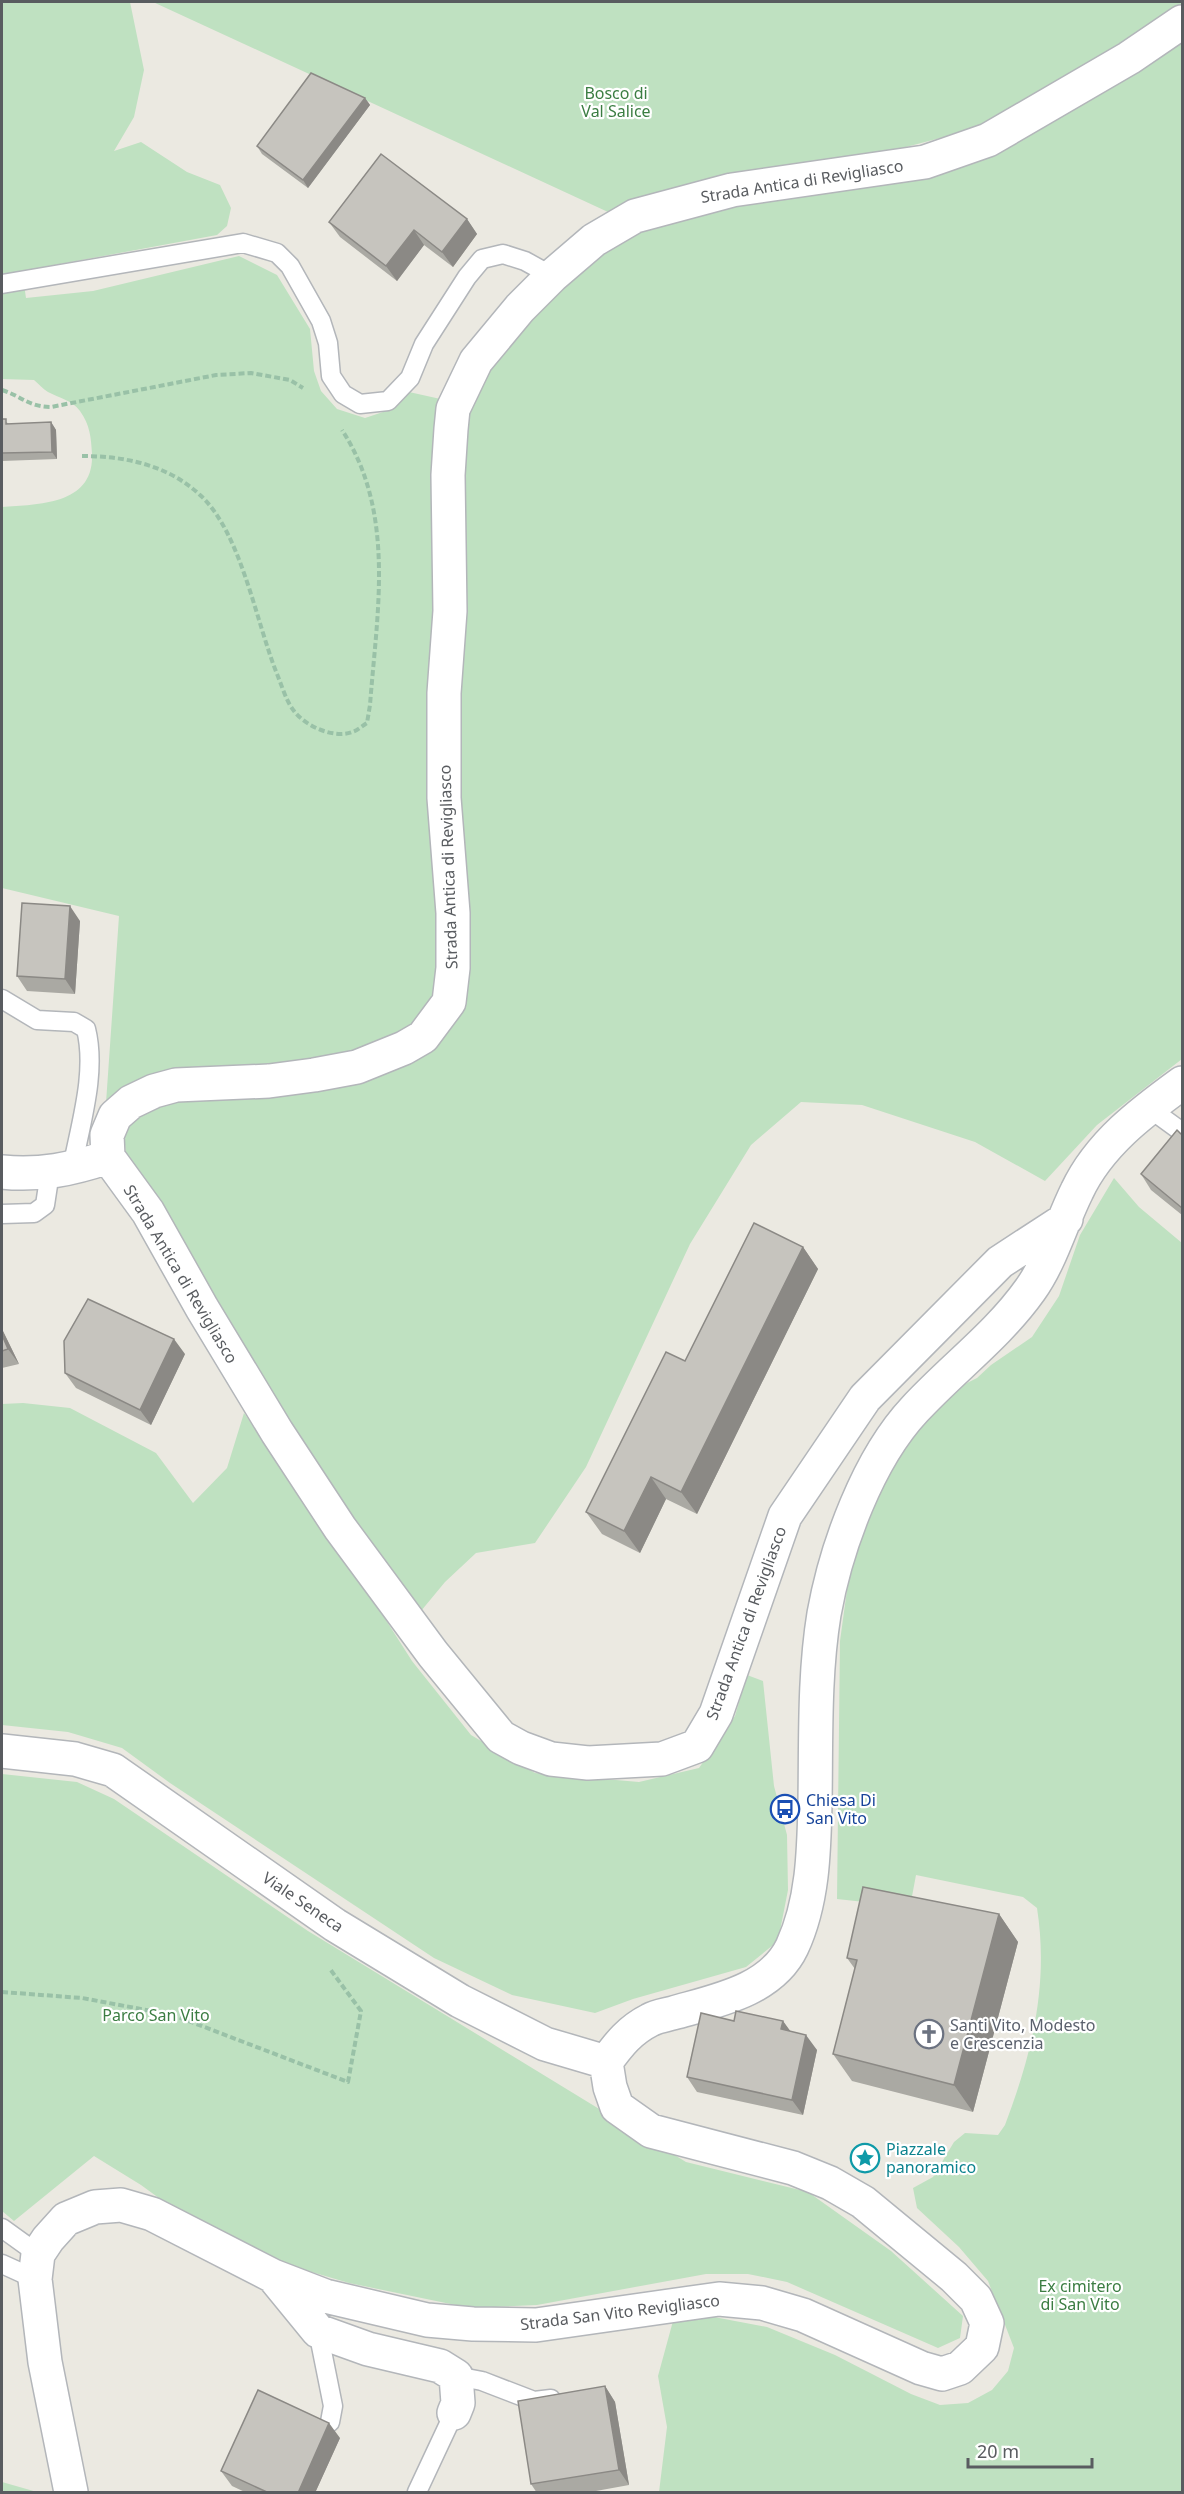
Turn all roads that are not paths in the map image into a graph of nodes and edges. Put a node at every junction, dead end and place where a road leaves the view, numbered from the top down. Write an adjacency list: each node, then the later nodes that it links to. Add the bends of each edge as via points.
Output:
1 (1182, 22): 2 (street, Strada Antica di Revigliasco, via 1129,58 988,140 925,162 732,190 635,216 594,240)
2 (552, 276): 3 (lane, via 502,254 483,260 467,277 424,344 410,378 388,401 360,404 343,394 331,376 321,321 290,266 277,253 259,246 243,243); 8 (street, Strada Antica di Revigliasco, via 476,361 453,409 448,475 450,611 444,693 444,798 453,913 449,1002 423,1037 357,1067 269,1081 176,1085 154,1091 131,1102 115,1116 107,1135)
3 (2, 284)
4 (2, 999): 9 (lane, via 37,1020 74,1022 86,1029 90,1045 87,1083)
5 (1182, 1083): 6 (street)
6 (1149, 1108): 7 (lane); 12 (street, via 1128,1124 1096,1159 1077,1190)
7 (1182, 1132)
8 (108, 1157): 9 (street); 12 (street, Strada Antica di Revigliasco, via 148,1212 202,1308 334,1519 433,1654 501,1737 551,1759 588,1764 662,1759 697,1746 716,1714 785,1516 865,1398 1000,1262)
9 (61, 1170): 10 (street, via 29,1175); 11 (lane, via 45,1204 34,1214)
10 (2, 1172)
11 (2, 1214)
12 (1066, 1219): 14 (street, via 1032,1288 1001,1326 913,1410 890,1442 864,1490 838,1556 824,1614 818,1684 813,1870 792,1948 774,1972 750,1989 651,2019 625,2037)
13 (2, 1751): 14 (street, Viale Seneca, via 75,1758 113,1770 335,1925 460,2001 545,2044)
14 (606, 2062): 18 (street, Strada San Vito Revigliasco, via 617,2107 651,2131 793,2168 863,2202 976,2299 987,2323 982,2347 960,2368 942,2374 803,2315 762,2303 719,2299 536,2325 473,2324 427,2320 325,2296)
15 (2, 2228): 17 (lane)
16 (2, 2264): 17 (lane)
17 (37, 2267): 18 (street, Strada San Vito Revigliasco, via 48,2239 66,2219 95,2207 121,2205 152,2214); 24 (street, via 45,2362)
18 (273, 2276): 19 (street, Strada San Vito Revigliasco)
19 (318, 2331): 20 (street, via 368,2349 441,2366); 23 (lane, via 333,2406)
20 (456, 2376): 21 (lane, via 482,2381 534,2401); 22 (street, via 458,2403)
21 (570, 2396)
22 (454, 2413): 25 (lane)
23 (330, 2422)
24 (71, 2493)
25 (417, 2493)

